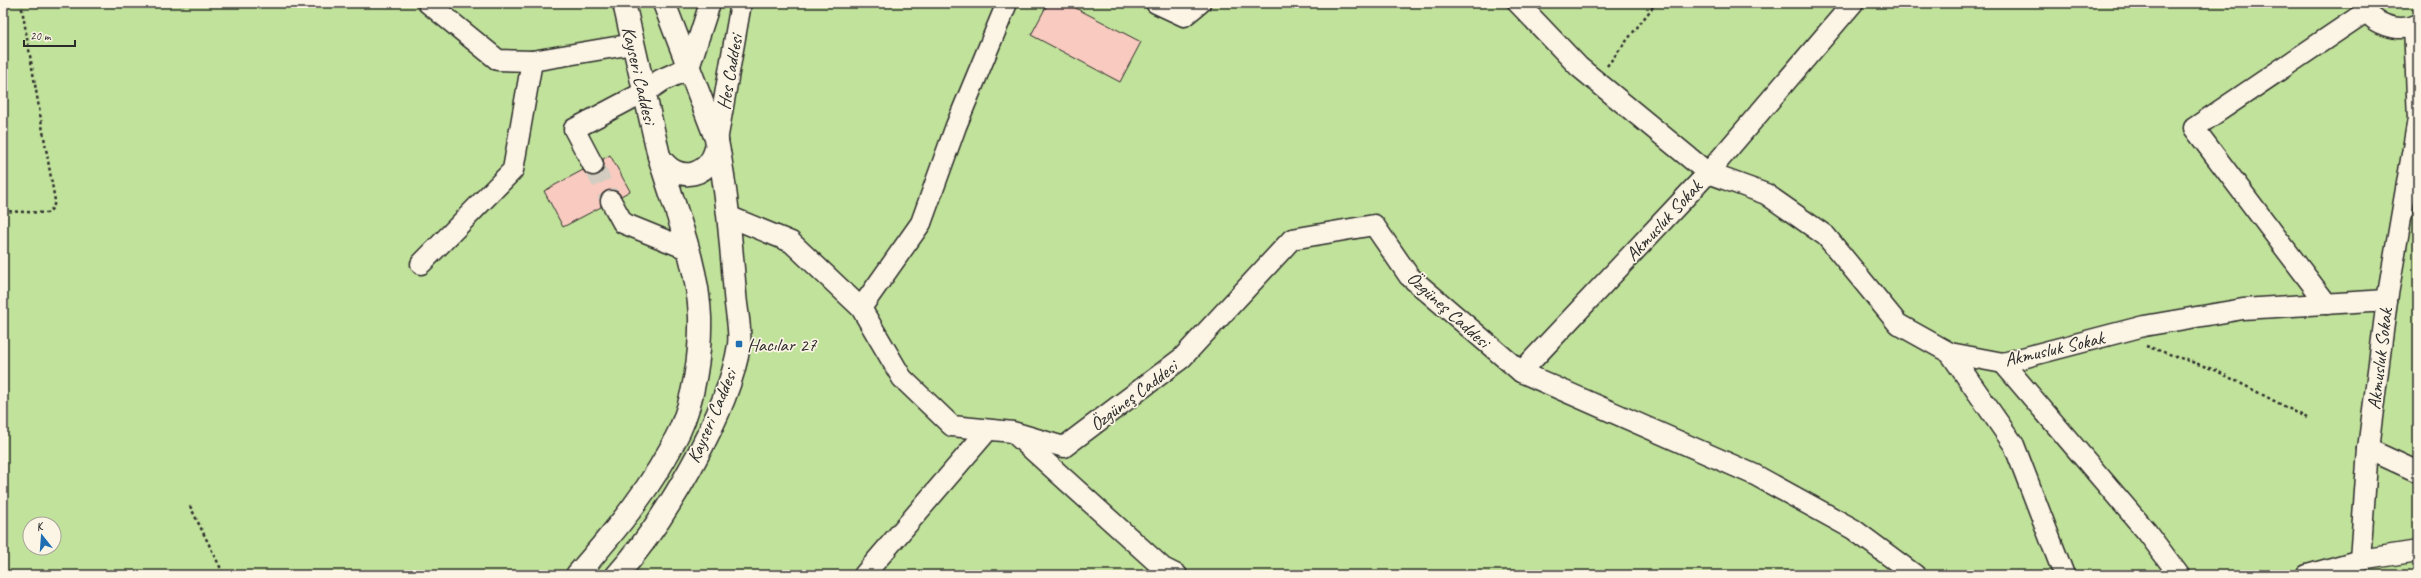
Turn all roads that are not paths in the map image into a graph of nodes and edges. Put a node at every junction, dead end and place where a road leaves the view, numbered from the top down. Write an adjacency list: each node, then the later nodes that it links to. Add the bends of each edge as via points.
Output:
1 (428, 3): 14 (street, via 498,60)
2 (624, 3): 13 (main road, Kayseri Caddesi)
3 (664, 3): 15 (main road, Kayseri Caddesi)
4 (710, 3): 15 (street, Hes Caddesi)
5 (741, 3): 17 (street, Hes Caddesi)
6 (1007, 3): 27 (street, via 956,126 921,223)
7 (1156, 3): 8 (street, via 1184,16)
8 (1200, 3)
9 (1518, 3): 20 (street, via 1579,67)
10 (1853, 3): 20 (street)
11 (2364, 7): 12 (street, via 2373,19 2386,26 2400,28); 26 (street, via 2194,128)
12 (2416, 25): 25 (street, via 2418,119)
13 (633, 44): 14 (street); 16 (main road, Kayseri Caddesi)
14 (532, 61): 24 (street, via 513,170)
15 (689, 68): 16 (main road, via 662,80); 17 (main road, Kayseri Caddesi)
16 (644, 92): 18 (main road, Kayseri Caddesi); 19 (street, via 574,128)
17 (716, 137): 18 (main road, via 714,158 694,174 677,173 663,164); 22 (main road, Kayseri Caddesi)
18 (658, 152): 23 (main road, Kayseri Caddesi)
19 (593, 165)
20 (1708, 173): 28 (street, Akmusluk Sokak, via 1766,194 1826,236 1898,324); 30 (street, Akmusluk Sokak)
21 (611, 201): 23 (street, via 623,223)
22 (728, 216): 27 (street, Özgüneş Caddesi, via 791,242); 39 (main road, Kayseri Caddesi, via 739,344 727,388 697,455 659,519)
23 (687, 249): 38 (main road, Kayseri Caddesi, via 700,317 696,376 680,432 623,521)
24 (421, 264)
25 (2387, 300): 26 (street, Akmusluk Sokak); 33 (street, Akmusluk Sokak)
26 (2327, 304): 29 (street, Akmusluk Sokak, via 2243,309 2160,324)
27 (862, 308): 31 (street, Özgüneş Caddesi, via 902,378 946,421 952,426)
28 (1950, 353): 29 (street, Akmusluk Sokak); 42 (street, via 2014,445)
29 (2003, 363): 43 (street, via 2148,532)
30 (1521, 372): 32 (street, Özgüneş Caddesi, via 1409,276 1374,225 1292,239 1182,358 1064,447); 41 (street, via 1755,475 1853,529)
31 (988, 430): 32 (street, Özgüneş Caddesi); 37 (street)
32 (1013, 432): 40 (street, via 1163,568)
33 (2368, 449): 34 (street); 36 (street, Akmusluk Sokak)
34 (2418, 472)
35 (2418, 551): 36 (street)
36 (2360, 560): 44 (street)
37 (866, 574)
38 (577, 575)
39 (617, 575)
40 (1177, 575)
41 (1914, 575)
42 (2064, 575)
43 (2179, 575)
44 (2307, 575)

